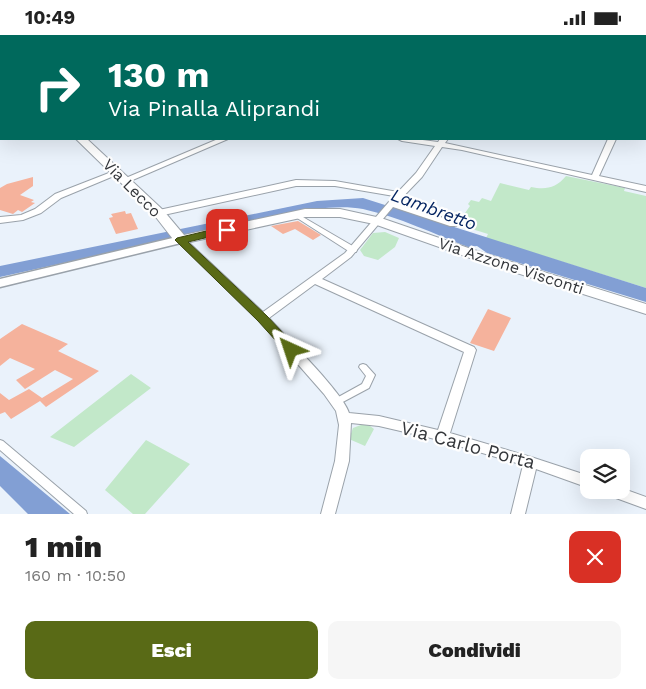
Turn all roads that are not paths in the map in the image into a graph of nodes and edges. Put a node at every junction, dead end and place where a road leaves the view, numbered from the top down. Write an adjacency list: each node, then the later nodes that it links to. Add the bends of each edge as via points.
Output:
1 (82, 140): 6 (main road, Via Lecco)
2 (221, 140): 6 (street)
3 (416, 140): 5 (street)
4 (612, 140): 7 (street)
5 (443, 142): 7 (street); 9 (street)
6 (121, 177): 11 (main road, Via Lecco); 14 (street, via 58,196 38,211 23,217)
7 (595, 177): 8 (street)
8 (646, 189)
9 (400, 195): 10 (street); 11 (street, via 318,181)
10 (391, 205): 13 (street); 15 (street)
11 (159, 213): 16 (main road, Via Lecco)
12 (296, 215): 13 (main road, Via Azzone Visconti, via 328,211); 16 (main road, Via Azzone Visconti); 17 (street)
13 (379, 218): 17 (street); 20 (main road, Via Azzone Visconti, via 478,256)
14 (0, 220)
15 (453, 224)
16 (177, 236): 19 (street); 21 (street)
17 (353, 250): 18 (street)
18 (315, 280): 21 (street); 25 (street, via 470,350)
19 (0, 283)
20 (646, 309)
21 (263, 318): 23 (street)
22 (363, 367): 23 (street, via 371,375 366,387)
23 (336, 402): 24 (street)
24 (345, 418): 25 (street, Via Carlo Porta, via 365,418); 32 (street, via 341,467)
25 (442, 435): 27 (street, Via Carlo Porta)
26 (0, 444): 31 (street)
27 (531, 462): 28 (street, Via Carlo Porta); 33 (street)
28 (580, 479)
29 (630, 497): 30 (street)
30 (646, 503)
31 (82, 514)
32 (328, 514)
33 (518, 514)

